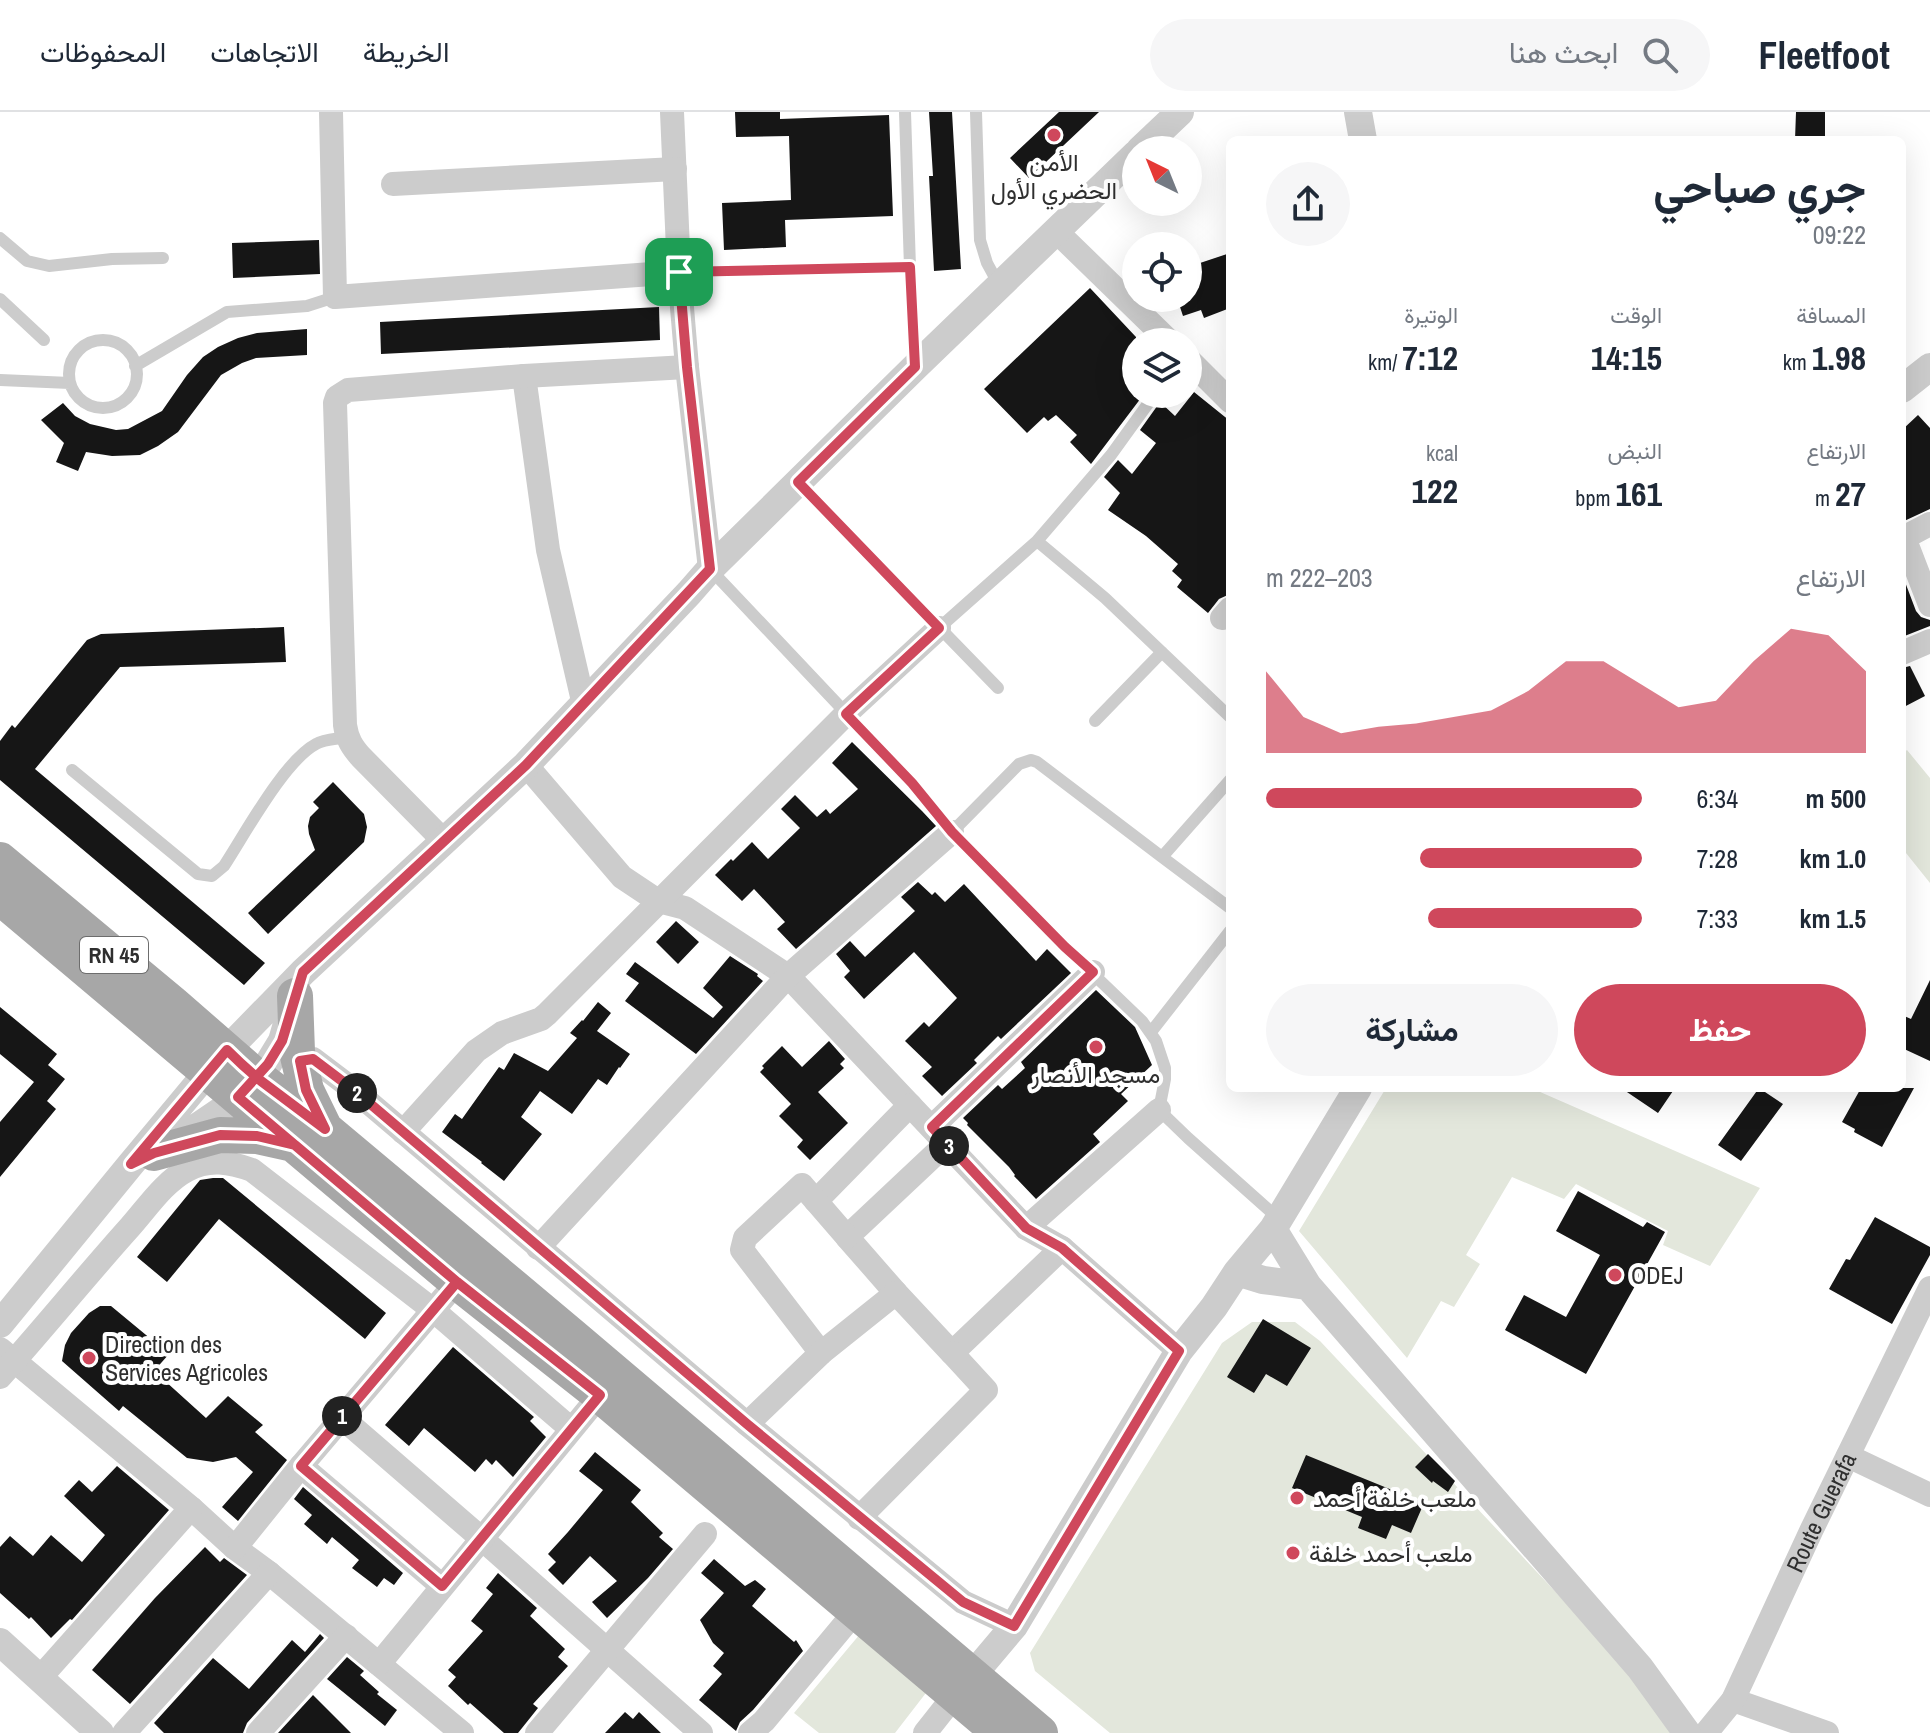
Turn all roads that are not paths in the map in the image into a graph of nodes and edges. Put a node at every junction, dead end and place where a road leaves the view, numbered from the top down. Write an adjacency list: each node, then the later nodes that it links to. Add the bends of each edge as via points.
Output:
1 (331, 112): 18 (street)
2 (672, 112): 10 (street)
3 (905, 112): 15 (lane)
4 (976, 112): 17 (lane, via 980,240)
5 (1180, 112): 7 (street)
6 (1358, 112): 8 (street)
7 (1155, 136)
8 (1362, 136)
9 (1122, 167): 12 (street)
10 (675, 169): 11 (street); 16 (street)
11 (393, 184)
12 (1056, 231): 17 (street); 20 (street)
13 (0, 238): 14 (lane, via 27,261 49,266)
14 (163, 258)
15 (910, 267): 16 (lane); 24 (lane)
16 (679, 272): 18 (street); 23 (street)
17 (999, 286): 24 (street)
18 (335, 297): 22 (lane, via 307,306 227,312)
19 (0, 299): 21 (lane)
20 (1156, 328)
21 (44, 340)
22 (135, 366): 29 (lane, via 134,387 110,407 80,400); 29 (lane, via 125,348 94,342 71,362)
23 (687, 367): 27 (street); 38 (street)
24 (915, 367): 33 (street)
25 (1930, 367): 30 (street)
26 (1202, 373): 31 (street)
27 (524, 376): 45 (street, via 548,550); 49 (street, via 348,390 337,397)
28 (0, 380): 29 (lane)
29 (70, 383)
30 (1906, 386)
31 (1226, 397)
32 (1145, 408): 36 (lane)
33 (798, 482): 38 (street); 40 (lane)
34 (1930, 524): 35 (street)
35 (1906, 538)
36 (1037, 541): 40 (lane); 43 (lane)
37 (1906, 543): 39 (street)
38 (710, 569): 45 (street); 47 (lane)
39 (1930, 605)
40 (939, 628): 44 (lane); 47 (street)
41 (1930, 641): 42 (street)
42 (1906, 651)
43 (1162, 652): 46 (lane); 48 (lane)
44 (998, 688)
45 (584, 705): 50 (street)
46 (1226, 713)
47 (846, 714): 53 (lane); 58 (street)
48 (1095, 721)
49 (347, 737): 51 (lane, via 318,742 304,752 212,876 198,874); 54 (street)
50 (526, 765): 54 (street); 58 (street, via 622,877)
51 (72, 770)
52 (1226, 785): 55 (lane)
53 (952, 832): 55 (lane, via 1019,764 1031,760); 61 (lane); 62 (street)
54 (444, 841): 63 (street)
55 (1162, 857): 59 (lane)
56 (0, 860): 65 (main road, RN 45)
57 (0, 897): 65 (main road, RN 45)
58 (658, 901): 62 (street, via 685,908); 71 (street, via 541,1019 502,1033 476,1051)
59 (1226, 905)
60 (1226, 936): 64 (lane)
61 (1093, 972): 64 (lane); 72 (street)
62 (788, 976): 69 (street); 79 (street)
63 (299, 984): 65 (street); 66 (main road); 67 (street, via 282,1041)
64 (1151, 1032): 70 (lane, via 1165,1068)
65 (218, 1061): 67 (main road, RN 45); 74 (street)
66 (300, 1061): 71 (street, via 313,1059); 73 (main road)
67 (247, 1087): 73 (main road, RN 45); 74 (street, via 222,1110)
68 (1356, 1092): 76 (street)
69 (910, 1105): 72 (street); 75 (street)
70 (1159, 1110): 76 (lane); 77 (street)
71 (403, 1132): 79 (street)
72 (939, 1135): 77 (street); 78 (street)
73 (310, 1137): 74 (main road, via 220,1135); 83 (main road, RN 45); 115 (main road, RN 45, via 572,1336)
74 (142, 1158): 81 (street)
75 (816, 1201): 78 (street); 91 (street, via 802,1185 745,1238 742,1250)
76 (1276, 1224): 82 (street); 85 (street)
77 (1026, 1228): 80 (street)
78 (847, 1237): 87 (street)
79 (538, 1248): 96 (street)
80 (1062, 1248): 90 (street); 92 (street)
81 (54, 1258): 84 (street); 89 (street)
82 (1237, 1272): 85 (street); 90 (street)
83 (457, 1282): 88 (street); 94 (main road, RN 45)
84 (79, 1284): 88 (street, via 167,1185 186,1170 232,1162 252,1170); 93 (street)
85 (1308, 1286): 127 (street, via 1640,1668)
86 (1930, 1288): 98 (street, Route Guerafa)
87 (896, 1293): 91 (street); 92 (street)
88 (433, 1310): 95 (street); 97 (street)
89 (0, 1324)
90 (1179, 1351): 109 (street)
91 (821, 1353): 96 (street)
92 (952, 1353): 102 (street, via 986,1390)
93 (5, 1362): 101 (street)
94 (600, 1395): 97 (street); 108 (main road, RN 45)
95 (341, 1417): 99 (street); 104 (street)
96 (747, 1424): 102 (street)
97 (570, 1428): 104 (street)
98 (1848, 1456): 100 (street); 116 (street, Route Guerafa)
99 (301, 1466): 105 (street); 107 (street)
100 (1930, 1495)
101 (191, 1508): 105 (street); 114 (street)
102 (859, 1518): 109 (street, via 963,1602)
103 (705, 1534): 112 (street)
104 (482, 1539): 107 (street); 112 (street)
105 (235, 1548): 106 (street)
106 (269, 1573): 110 (street); 119 (street)
107 (442, 1586): 113 (street)
108 (855, 1612): 115 (main road, RN 45); 117 (street)
109 (1014, 1626): 115 (street)
110 (346, 1636): 113 (street); 120 (street)
111 (0, 1642): 114 (street)
112 (606, 1649): 122 (street); 123 (street)
113 (379, 1664): 121 (street)
114 (39, 1679): 118 (street)
115 (963, 1685): 124 (street); 125 (main road, RN 45); 126 (main road, RN 45)
116 (1733, 1700): 128 (street, Route Guerafa); 129 (street)
117 (765, 1729)
118 (100, 1733)
119 (124, 1733)
120 (258, 1733)
121 (462, 1733)
122 (537, 1733)
123 (701, 1733)
124 (925, 1733)
125 (1000, 1733)
126 (1040, 1733)
127 (1687, 1733)
128 (1706, 1733)
129 (1827, 1733)

